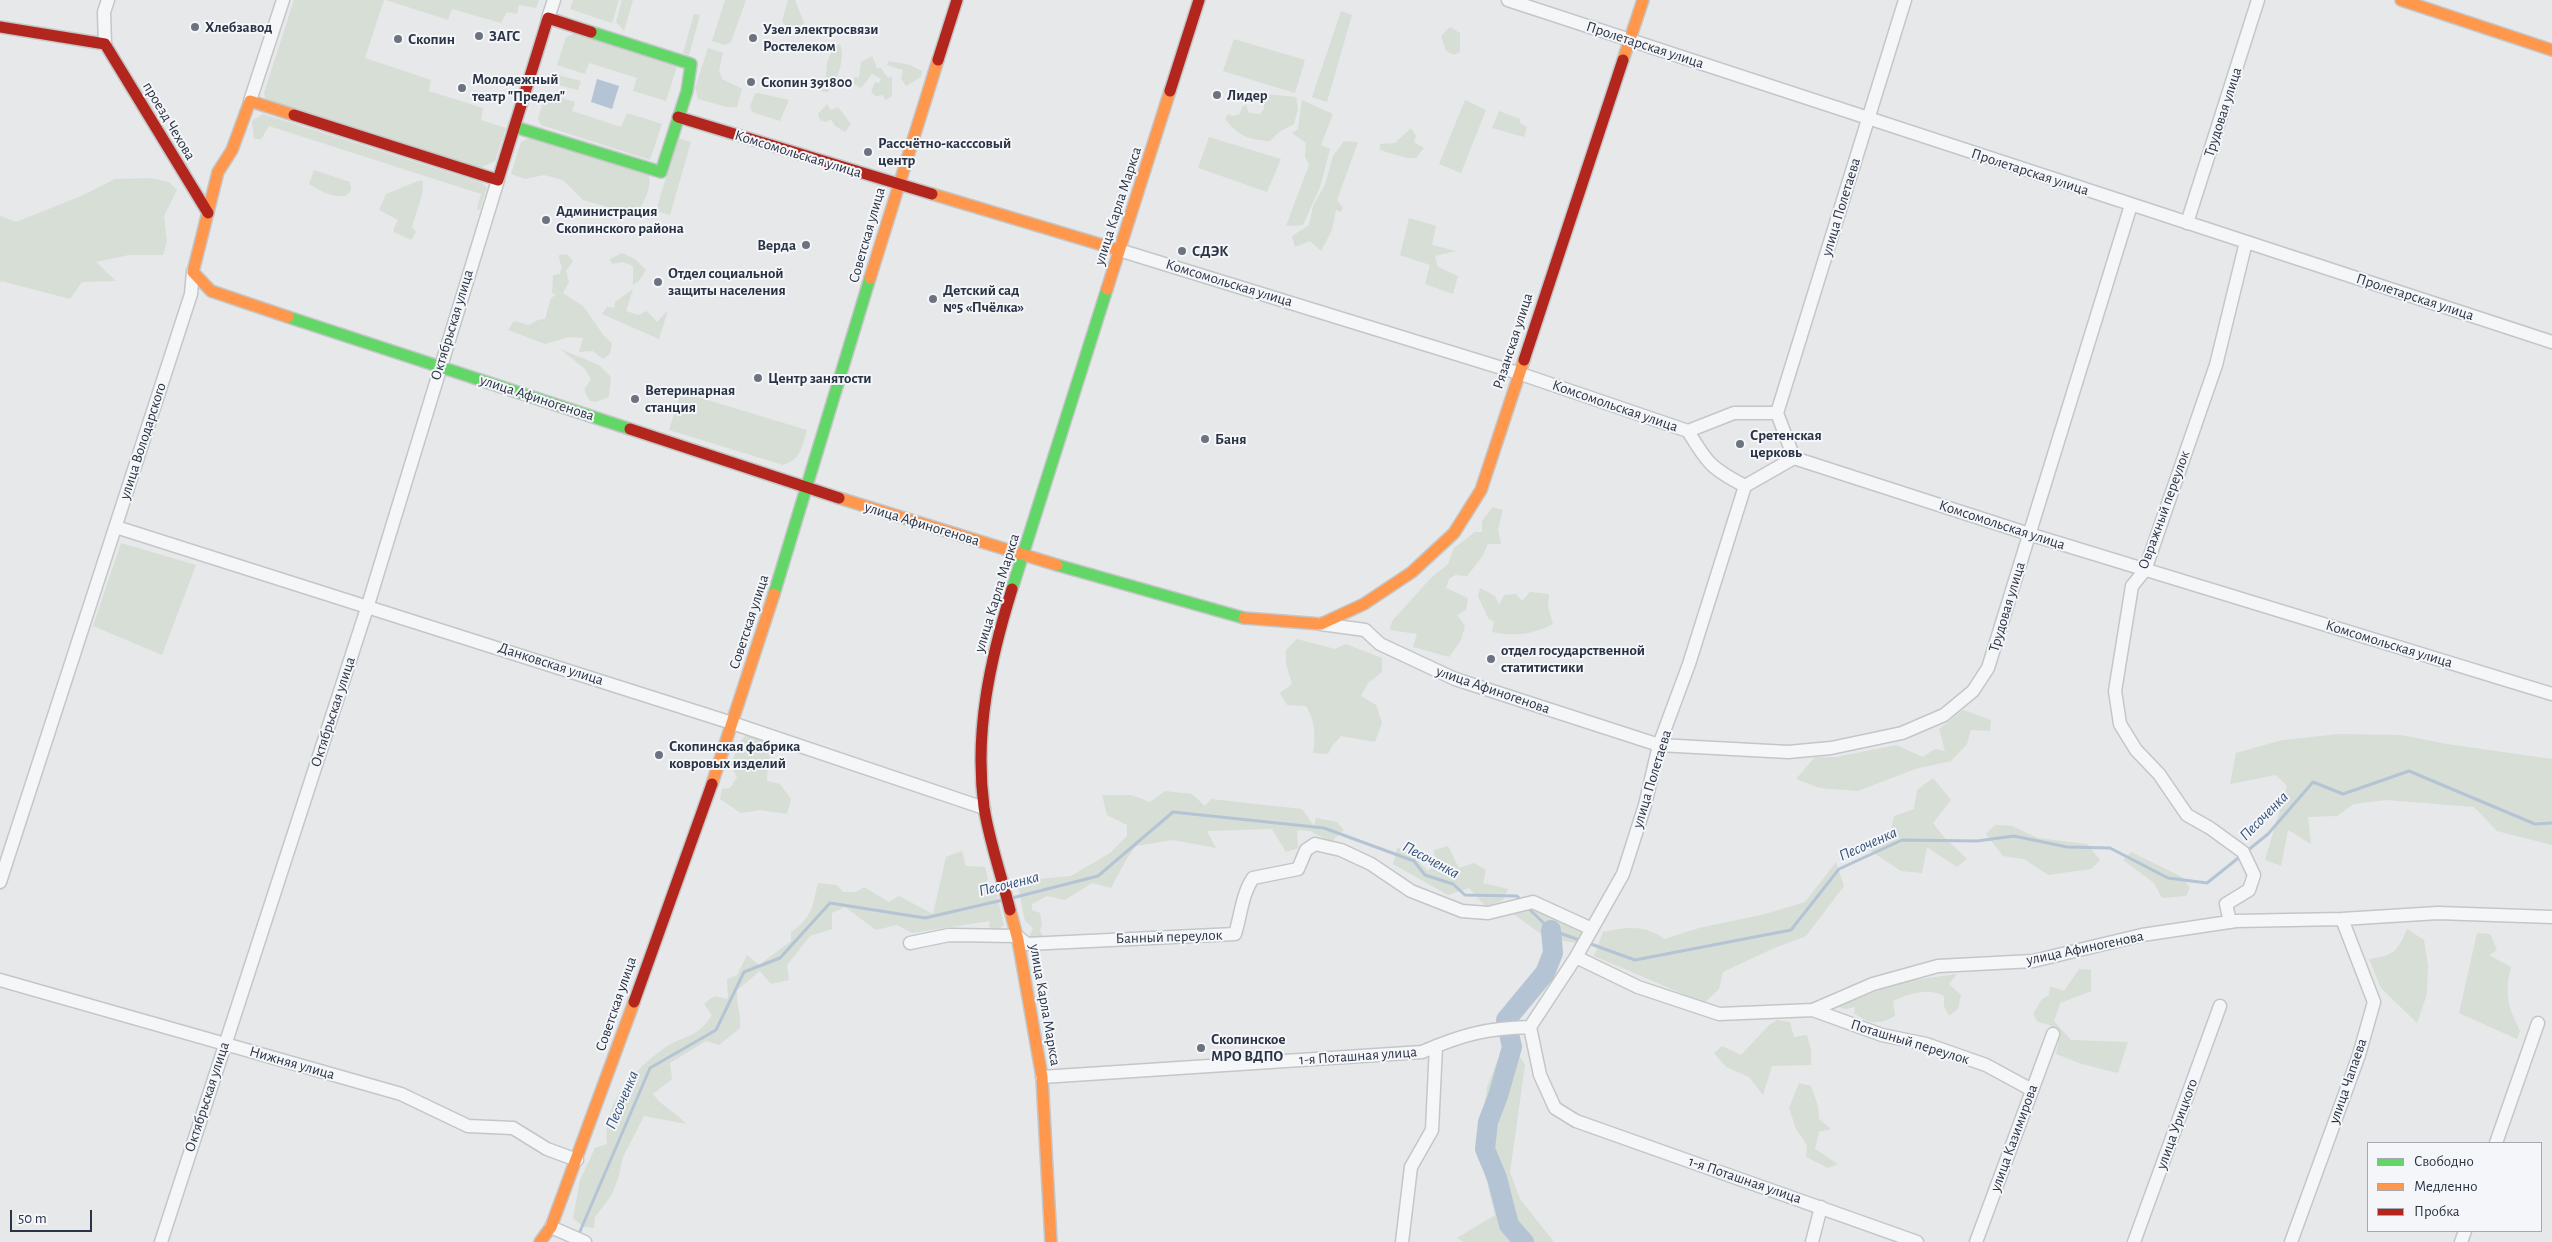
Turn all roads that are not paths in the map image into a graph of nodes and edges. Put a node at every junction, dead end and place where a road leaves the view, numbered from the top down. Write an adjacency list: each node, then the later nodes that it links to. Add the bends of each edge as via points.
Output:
1 (108, 0): 14 (street, via 104,12)
2 (283, 0): 16 (street, улица Володарского)
3 (554, 0): 11 (street)
4 (957, 0): 21 (street, Советская улица)
5 (1199, 0): 26 (street, улица Карла Маркса)
6 (1508, 0): 13 (street, Пролетарская улица)
7 (1643, 0): 13 (street, Рязанская улица)
8 (1905, 0): 18 (street, улица Полетаева)
9 (2258, 0): 24 (street, Трудовая улица)
10 (2401, 0): 15 (street)
11 (548, 18): 17 (street, via 691,64 688,92); 19 (street)
12 (0, 26): 14 (street)
13 (1630, 40): 18 (street, Пролетарская улица); 30 (street, Рязанская улица)
14 (105, 44): 23 (street, проезд Чехова)
15 (2552, 50)
16 (250, 101): 20 (street); 23 (street, улица Володарского, via 232,150 218,172)
17 (678, 117): 19 (street, via 661,172); 21 (street, Комсомольская улица)
18 (1869, 119): 22 (street, Пролетарская улица); 31 (street, улица Полетаева)
19 (515, 127): 20 (street)
20 (498, 180): 29 (street, Октябрьская улица)
21 (897, 184): 26 (street, Комсомольская улица); 35 (street, Советская улица)
22 (2131, 205): 24 (street, Пролетарская улица); 37 (street, Трудовая улица)
23 (208, 213): 27 (street, улица Володарского)
24 (2187, 223): 25 (street, Пролетарская улица)
25 (2246, 242): 28 (street, Пролетарская улица); 39 (street, Овражный переулок, via 2216,366)
26 (1120, 250): 30 (street, Комсомольская улица); 38 (street, улица Карла Маркса)
27 (193, 272): 29 (street, улица Афиногенова, via 210,291); 36 (street, улица Володарского, via 190,294)
28 (2552, 342)
29 (439, 366): 35 (street, улица Афиногенова); 40 (street, Октябрьская улица)
30 (1518, 373): 32 (street, Комсомольская улица); 41 (street, Рязанская улица, via 1481,490 1454,533 1412,572 1364,604)
31 (1777, 413): 32 (street, via 1734,413); 33 (street)
32 (1688, 431): 34 (street, Комсомольская улица, via 1714,468)
33 (1794, 458): 34 (street); 37 (street, Комсомольская улица)
34 (1745, 486): 44 (street, улица Полетаева, via 1685,674)
35 (807, 488): 38 (street, улица Афиногенова); 43 (street, Советская улица)
36 (116, 527): 40 (street, Данковская улица); 46 (street, улица Володарского)
37 (2029, 534): 39 (street, Комсомольская улица); 44 (street, Трудовая улица, via 1988,668 1973,691 1944,715 1902,733 1831,748 1788,752)
38 (1024, 556): 41 (street, улица Афиногенова, via 1246,619); 45 (street, улица Карла Маркса, via 994,646 983,710 980,758)
39 (2145, 570): 42 (street, Комсомольская улица); 49 (street, Овражный переулок, via 2132,586 2116,681 2120,724 2136,750 2159,774 2188,815 2243,852 2254,876 2249,890 2226,904)
40 (368, 605): 43 (street, Данковская улица); 60 (street, Октябрьская улица)
41 (1321, 624): 44 (street, улица Афиногенова, via 1365,630 1380,644 1455,679)
42 (2552, 693)
43 (732, 723): 45 (street, Данковская улица); 65 (street, Советская улица)
44 (1658, 745): 50 (street, улица Полетаева, via 1645,804 1622,874)
45 (984, 808): 51 (street, улица Карла Маркса)
46 (0, 882)
47 (2552, 917): 48 (street, улица Афиногенова, via 2438,914)
48 (2342, 920): 49 (street, улица Афиногенова); 77 (street, улица Чапаева, via 2374,1002 2359,1055)
49 (2230, 922): 56 (street, улица Афиногенова, via 2142,935 2033,961 1938,966 1873,984)
50 (1592, 929): 51 (street, Банный переулок, via 1533,902 1488,913 1462,911 1411,891 1372,864 1342,850 1315,844 1306,850 1298,869 1253,878 1245,890 1235,934 1027,944); 53 (street, улица Полетаева)
51 (1017, 936): 52 (street, Банный переулок, via 949,935); 62 (street, улица Карла Маркса)
52 (910, 944)
53 (1576, 957): 56 (street, улица Афиногенова, via 1638,987 1719,1014); 58 (street, улица Полетаева)
54 (0, 980): 60 (street, Нижняя улица)
55 (2220, 1006): 76 (street, улица Урицкого)
56 (1813, 1010): 63 (street, Поташный переулок, via 1882,1035 1926,1044 1986,1065)
57 (2538, 1023): 64 (street)
58 (1530, 1027): 61 (street, 1-я Поташная улица, via 1494,1028); 66 (street, 1-я Поташная улица, via 1540,1075 1555,1108 1576,1121)
59 (2053, 1034): 63 (street, улица Казимирова)
60 (224, 1043): 65 (street, Нижняя улица, via 401,1094 468,1126 513,1128 547,1149); 68 (street, Октябрьская улица)
61 (1436, 1046): 62 (street, 1-я Поташная улица, via 1422,1052); 72 (street, via 1432,1130 1411,1167)
62 (1042, 1077): 71 (street, улица Карла Маркса)
63 (2032, 1090): 75 (street, улица Казимирова)
64 (2496, 1142)
65 (577, 1160): 67 (street, Советская улица)
66 (1821, 1207): 73 (street); 74 (street, 1-я Поташная улица)
67 (551, 1227): 69 (street, Советская улица); 70 (street)
68 (161, 1242)
69 (540, 1242)
70 (585, 1242)
71 (1051, 1242)
72 (1402, 1242)
73 (1812, 1242)
74 (1917, 1242)
75 (1976, 1242)
76 (2134, 1242)
77 (2291, 1242)

